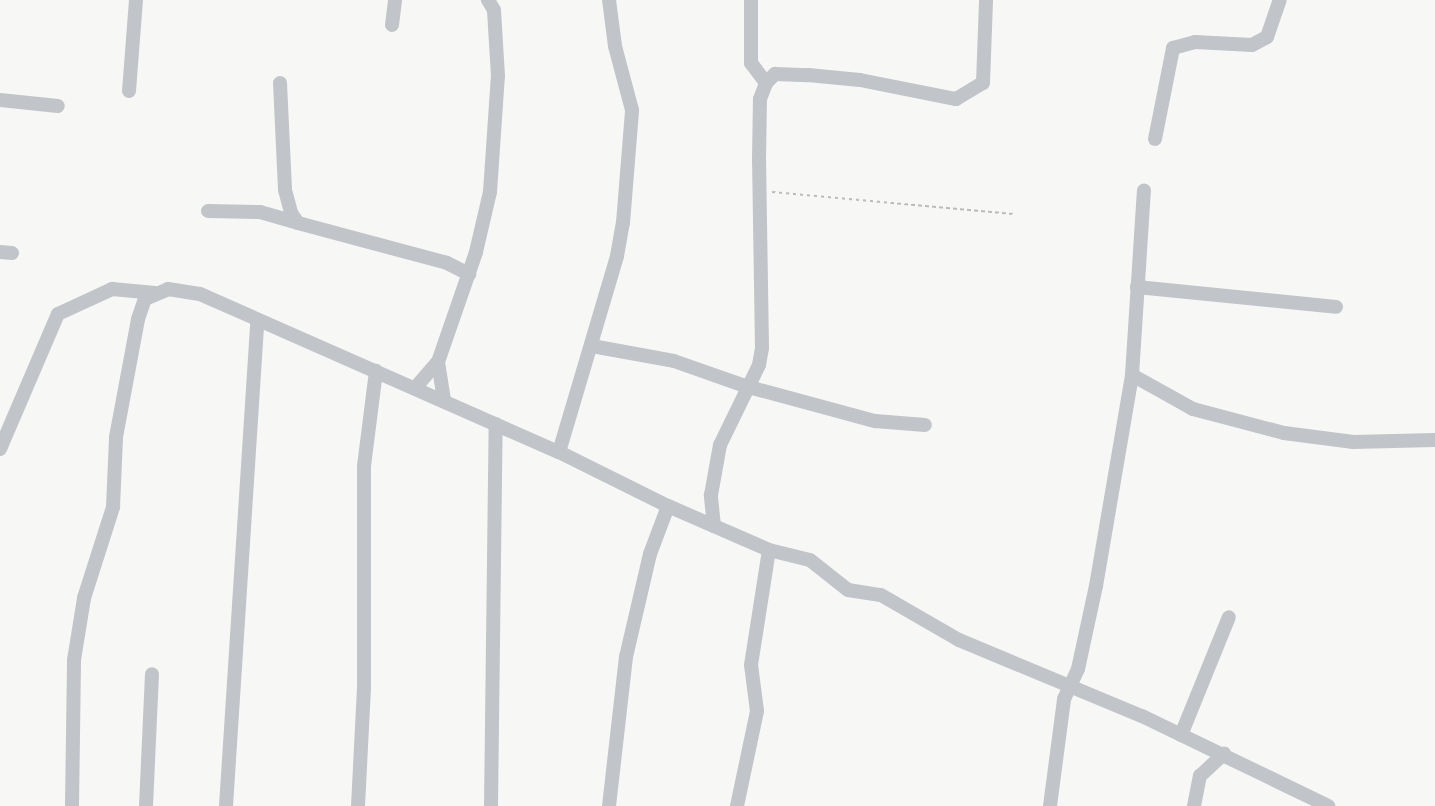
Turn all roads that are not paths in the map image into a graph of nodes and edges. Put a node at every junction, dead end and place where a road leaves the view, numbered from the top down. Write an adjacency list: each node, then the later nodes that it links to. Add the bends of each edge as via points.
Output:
1 (136, 0): 11 (street)
2 (395, 0): 8 (street)
3 (488, 0): 18 (street, via 494,10 498,76 490,192)
4 (609, 0): 23 (street, via 615,46 632,110 631,144 617,256)
5 (751, 0): 10 (street, via 751,64)
6 (986, 0): 10 (street, via 982,83 956,99 860,79 775,74)
7 (1280, 0): 14 (street, via 1267,37 1252,45 1195,42 1173,48)
8 (392, 25)
9 (280, 83): 17 (street, via 285,190 290,213)
10 (766, 83): 27 (street, via 760,99 762,348 759,365)
11 (129, 91)
12 (0, 100): 13 (street)
13 (58, 106)
14 (1155, 139)
15 (1143, 190): 19 (street)
16 (208, 211): 17 (street, via 260,212)
17 (298, 223): 18 (street, via 447,262)
18 (469, 274): 24 (street)
19 (1137, 287): 21 (street); 26 (street)
20 (155, 293): 22 (street, via 168,289 200,294); 33 (street, via 112,289 58,314); 43 (street, via 145,299 138,319 116,437 113,508 84,598 74,660)
21 (1335, 307)
22 (257, 322): 25 (street); 45 (street)
23 (592, 346): 27 (street, via 674,360); 34 (street)
24 (438, 362): 28 (street); 29 (street)
25 (376, 372): 28 (street); 46 (street, via 363,478 364,688)
26 (1132, 375): 32 (street, via 1192,409 1284,433 1353,442); 40 (street, via 1096,586 1078,669)
27 (745, 386): 31 (street, via 875,421); 36 (street, via 720,445 711,495)
28 (415, 388): 29 (street)
29 (444, 400): 30 (street)
30 (496, 424): 34 (street); 47 (street)
31 (925, 425)
32 (1435, 440)
33 (0, 449)
34 (559, 452): 35 (street)
35 (668, 506): 36 (street); 48 (street, via 650,554 626,657)
36 (714, 526): 37 (street)
37 (768, 550): 40 (street, via 810,560 848,590 881,595 959,640); 49 (street, via 751,666 757,710)
38 (1229, 617): 41 (street)
39 (152, 674): 44 (street)
40 (1068, 685): 41 (street); 50 (street)
41 (1181, 735): 42 (street)
42 (1224, 754): 51 (street, via 1200,776); 52 (street)
43 (72, 806)
44 (146, 806)
45 (226, 806)
46 (358, 806)
47 (491, 806)
48 (609, 806)
49 (737, 806)
50 (1050, 806)
51 (1194, 806)
52 (1328, 806)

